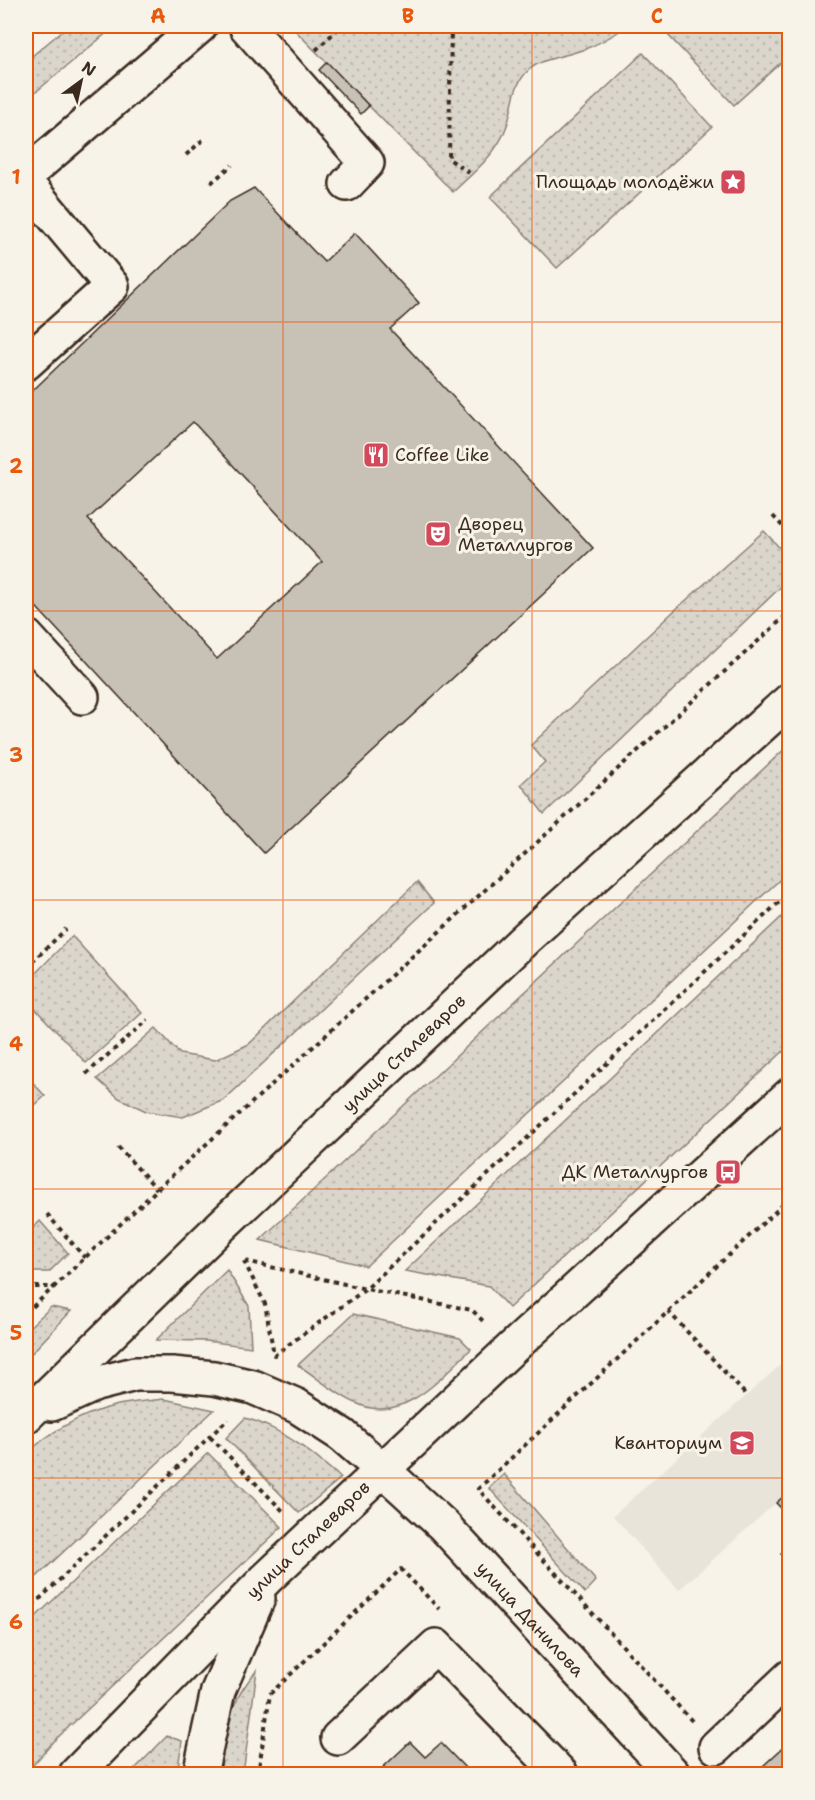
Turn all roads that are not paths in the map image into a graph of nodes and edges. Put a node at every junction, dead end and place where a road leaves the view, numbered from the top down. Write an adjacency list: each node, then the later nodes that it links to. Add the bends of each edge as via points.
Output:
1 (200, 26): 3 (main road)
2 (246, 26): 5 (main road, via 368,163)
3 (26, 175)
4 (26, 183): 6 (main road, via 112,286)
5 (347, 184)
6 (26, 363)
7 (26, 636): 8 (main road)
8 (82, 697)
9 (789, 700): 11 (main road, улица Сталеваров, via 525,939)
10 (789, 1095): 12 (main road, улица Сталеваров)
11 (26, 1416): 12 (main road, улица Данилова, via 96,1384 135,1374 214,1378 252,1387 297,1406 342,1435)
12 (383, 1470): 13 (main road, улица Сталеваров); 17 (main road, улица Данилова, via 443,1525)
13 (266, 1579): 18 (main road, улица Сталеваров); 19 (main road, via 218,1691)
14 (789, 1677): 16 (main road)
15 (338, 1738): 20 (main road, via 436,1646)
16 (716, 1747)
17 (663, 1771)
18 (76, 1774)
19 (200, 1774)
20 (561, 1774)

